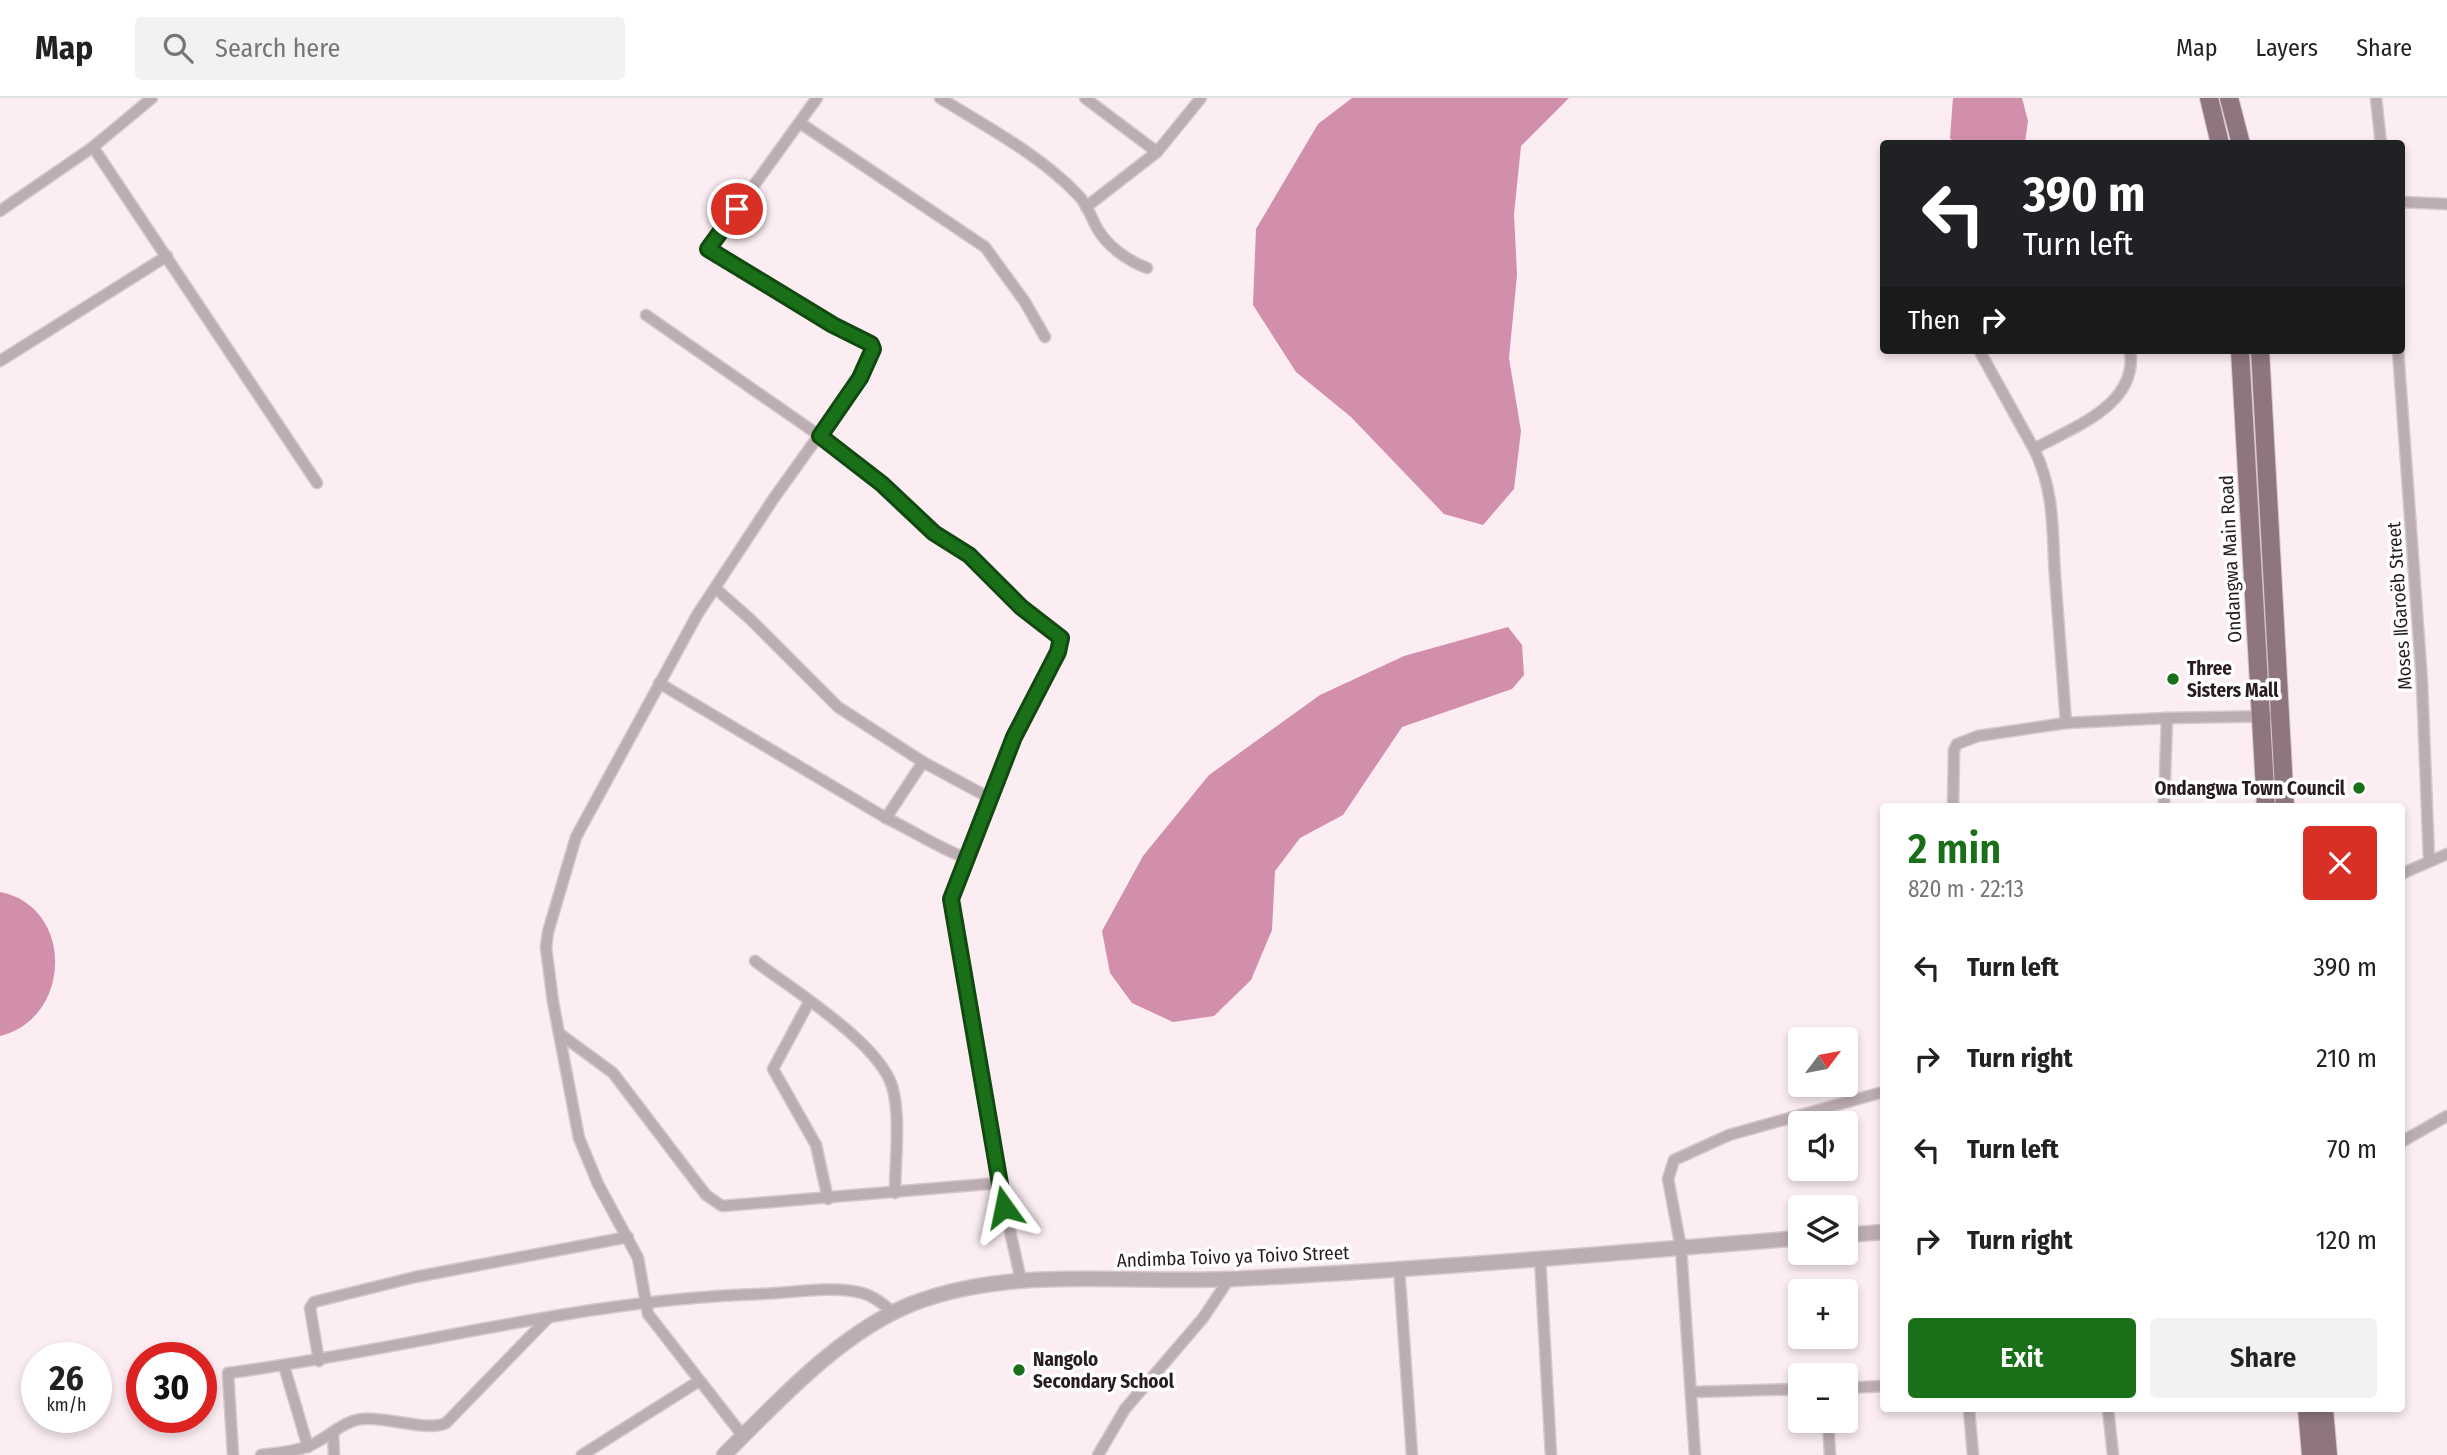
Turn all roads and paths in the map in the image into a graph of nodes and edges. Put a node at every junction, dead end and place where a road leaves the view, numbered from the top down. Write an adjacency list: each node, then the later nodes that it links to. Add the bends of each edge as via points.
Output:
1 (152, 98): 13 (street)
2 (817, 98): 9 (street)
3 (940, 98): 17 (street, via 1045,168 1081,197)
4 (1085, 98): 14 (street)
5 (1201, 98): 14 (street)
6 (2209, 98): 11 (main road)
7 (2230, 98): 10 (main road)
8 (2376, 98): 12 (street)
9 (800, 122): 22 (street, via 985,247); 29 (street, via 708,249 871,344 860,378)
10 (2239, 137): 11 (main road)
11 (2219, 139)
12 (2381, 140)
13 (93, 147): 18 (street); 19 (street)
14 (1157, 152): 17 (street)
15 (2405, 202): 16 (street)
16 (2447, 204)
17 (1086, 207): 20 (street, via 1098,231 1119,252)
18 (0, 211)
19 (167, 256): 28 (street); 31 (street)
20 (1147, 268)
21 (646, 315): 29 (street)
22 (1045, 337)
23 (1981, 354): 30 (street)
24 (2130, 354): 30 (street, via 2128,383 2117,398)
25 (2240, 354): 34 (main road, Ondangwa Main Road)
26 (2260, 354): 35 (main road, Ondangwa Main Road)
27 (2398, 354): 47 (street, Moses ǁGaroëb Street, via 2422,682)
28 (0, 361)
29 (820, 436): 32 (street); 39 (street, via 882,484 934,533 969,555 1021,607 1061,638)
30 (2034, 449): 37 (street, via 2044,470 2055,521)
31 (317, 483)
32 (715, 588): 33 (street); 38 (street, via 838,707)
33 (659, 683): 44 (street); 51 (street, via 576,837 565,873 546,947)
34 (2259, 716): 35 (street); 36 (street); 42 (main road, Ondangwa Main Road)
35 (2279, 716): 43 (main road, Ondangwa Main Road)
36 (2167, 719): 37 (street); 41 (street)
37 (2066, 723): 40 (street, via 1978,736 1957,744)
38 (923, 761): 39 (street); 44 (street)
39 (988, 797): 46 (street)
40 (1953, 803)
41 (2164, 803)
42 (2266, 803)
43 (2285, 803)
44 (886, 818): 46 (street)
45 (2447, 854): 47 (street)
46 (969, 859): 55 (street, via 955,886 951,911)
47 (2429, 860): 48 (street)
48 (2405, 872)
49 (755, 961): 50 (street)
50 (809, 1002): 56 (street, via 870,1050 888,1077 895,1100); 57 (street, via 773,1069 816,1145)
51 (560, 1034): 57 (street, via 613,1073 713,1203); 60 (street, via 579,1138)
52 (1880, 1093): 62 (street, via 1729,1135 1674,1160 1668,1179)
53 (2447, 1116): 54 (street)
54 (2405, 1140)
55 (999, 1183): 56 (street); 66 (street)
56 (895, 1193): 57 (street)
57 (828, 1199)
58 (1880, 1232): 59 (street)
59 (1858, 1234)
60 (628, 1237): 67 (street, via 641,1267); 70 (street, via 415,1277 314,1302 310,1308)
61 (1788, 1239): 62 (street, Andimba Toivo ya Toivo Street)
62 (1681, 1248): 63 (street, Andimba Toivo ya Toivo Street); 76 (street)
63 (1540, 1257): 64 (street, Andimba Toivo ya Toivo Street); 92 (street)
64 (1399, 1267): 65 (street, Andimba Toivo ya Toivo Street); 91 (street)
65 (1230, 1279): 66 (street, Andimba Toivo ya Toivo Street); 90 (street, via 1203,1318 1125,1409)
66 (1021, 1280): 68 (street, Andimba Toivo ya Toivo Street, via 977,1285)
67 (645, 1303): 68 (street, via 718,1295 847,1291 870,1296); 69 (street); 72 (street, via 653,1325)
68 (893, 1312): 83 (street, Andimba Toivo ya Toivo Street, via 833,1352)
69 (549, 1317): 70 (street); 81 (street, via 446,1423 430,1428 362,1419)
70 (318, 1361): 71 (street)
71 (284, 1366): 84 (street); 85 (street, via 228,1373)
72 (699, 1381): 83 (street); 88 (street)
73 (1880, 1386): 74 (street)
74 (1858, 1387)
75 (1788, 1389): 76 (street)
76 (1691, 1392): 93 (street)
77 (1969, 1412): 95 (street)
78 (2108, 1412): 96 (street)
79 (2307, 1412): 97 (main road)
80 (2324, 1412): 98 (main road)
81 (333, 1433): 84 (street); 87 (street)
82 (1829, 1433): 94 (street)
83 (743, 1436): 89 (street, Andimba Toivo ya Toivo Street)
84 (308, 1447): 86 (street)
85 (233, 1455)
86 (261, 1455)
87 (334, 1455)
88 (582, 1455)
89 (723, 1455)
90 (1098, 1455)
91 (1412, 1455)
92 (1551, 1455)
93 (1695, 1455)
94 (1830, 1455)
95 (1973, 1455)
96 (2113, 1455)
97 (2311, 1455)
98 (2328, 1455)

